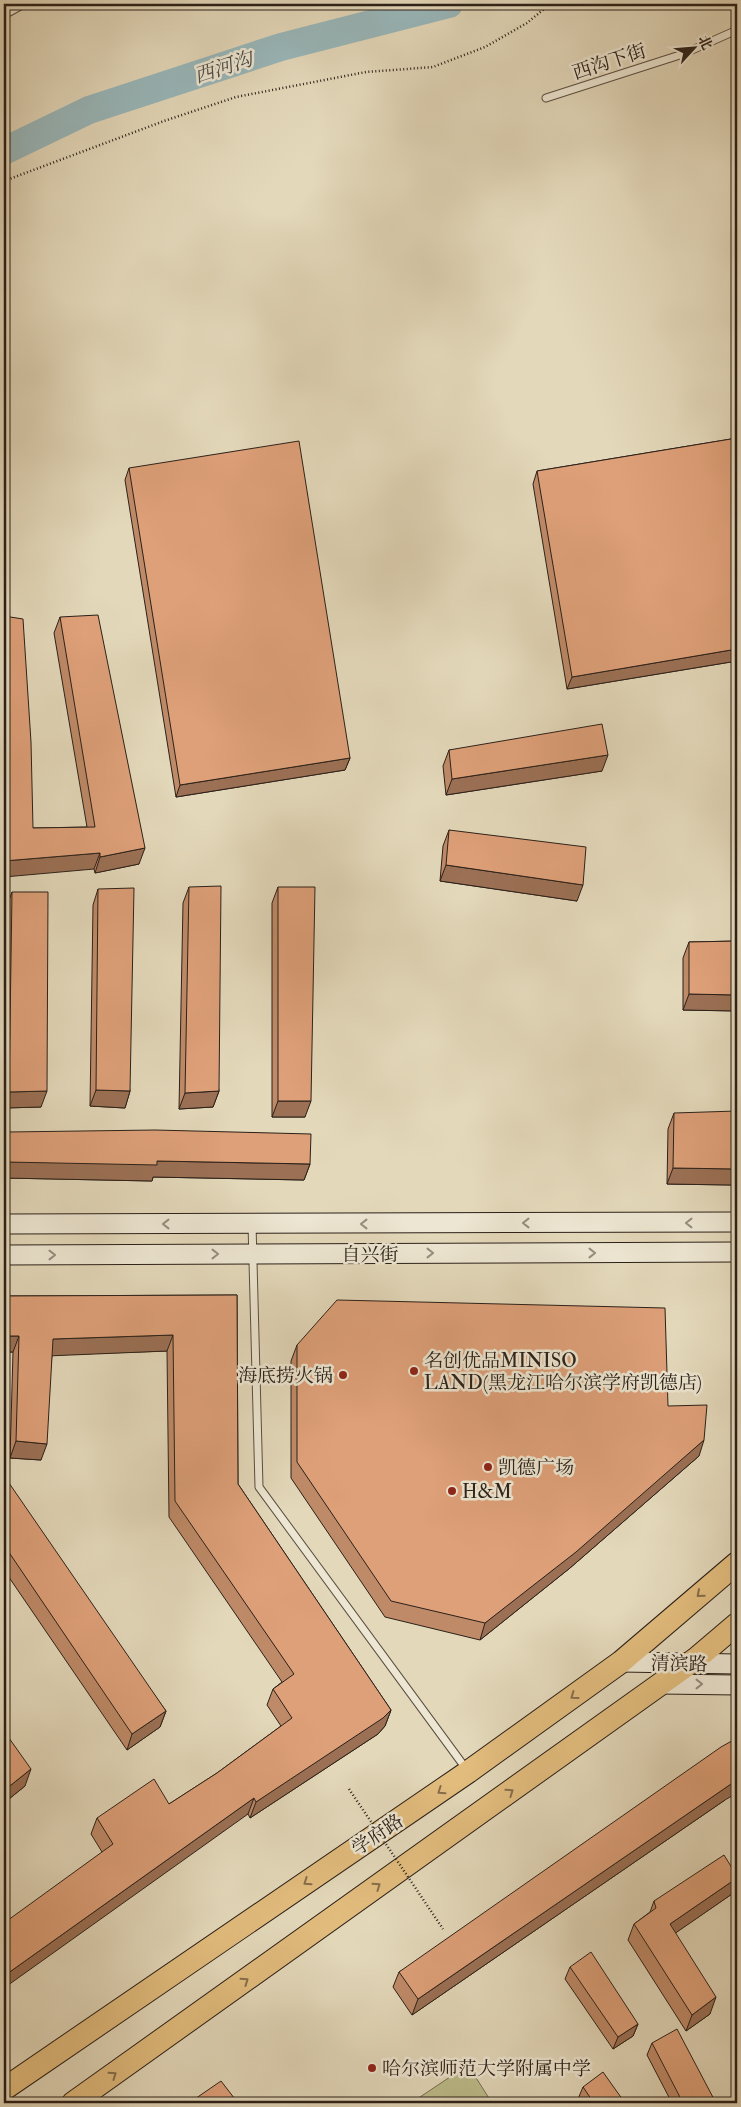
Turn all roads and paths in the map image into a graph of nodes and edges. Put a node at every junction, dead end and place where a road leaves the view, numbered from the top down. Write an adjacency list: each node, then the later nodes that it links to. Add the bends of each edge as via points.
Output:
1 (24, 4): 3 (lane)
2 (550, 4): 6 (path, via 527,23 485,47 433,66 366,72 236,97 164,120)
3 (4, 15)
4 (737, 30): 5 (lane, 西沟下街, via 682,54)
5 (546, 98)
6 (4, 181)
7 (737, 1222): 9 (main road, 自兴街, one-way to 9)
8 (4, 1224): 9 (main road, 自兴街, one-way to 8)
9 (252, 1224): 11 (lane)
10 (737, 1252): 11 (main road, 自兴街, one-way to 10)
11 (252, 1254): 12 (main road, 自兴街, one-way to 11); 20 (lane, via 259,1487)
12 (4, 1255)
13 (737, 1563): 15 (highway, 学府路, one-way to 15)
14 (737, 1624): 16 (highway)
15 (621, 1662): 16 (main road, 清滨路); 20 (highway, 学府路, one-way to 20)
16 (690, 1664): 17 (main road, 清滨路); 18 (highway)
17 (737, 1664)
18 (661, 1684): 19 (main road, 清滨路, one-way to 19); 24 (highway, one-way to 18)
19 (737, 1685)
20 (468, 1772): 23 (highway, 学府路, one-way to 23)
21 (349, 1789): 22 (path, bridge)
22 (443, 1929)
23 (4, 2089)
24 (73, 2103)

